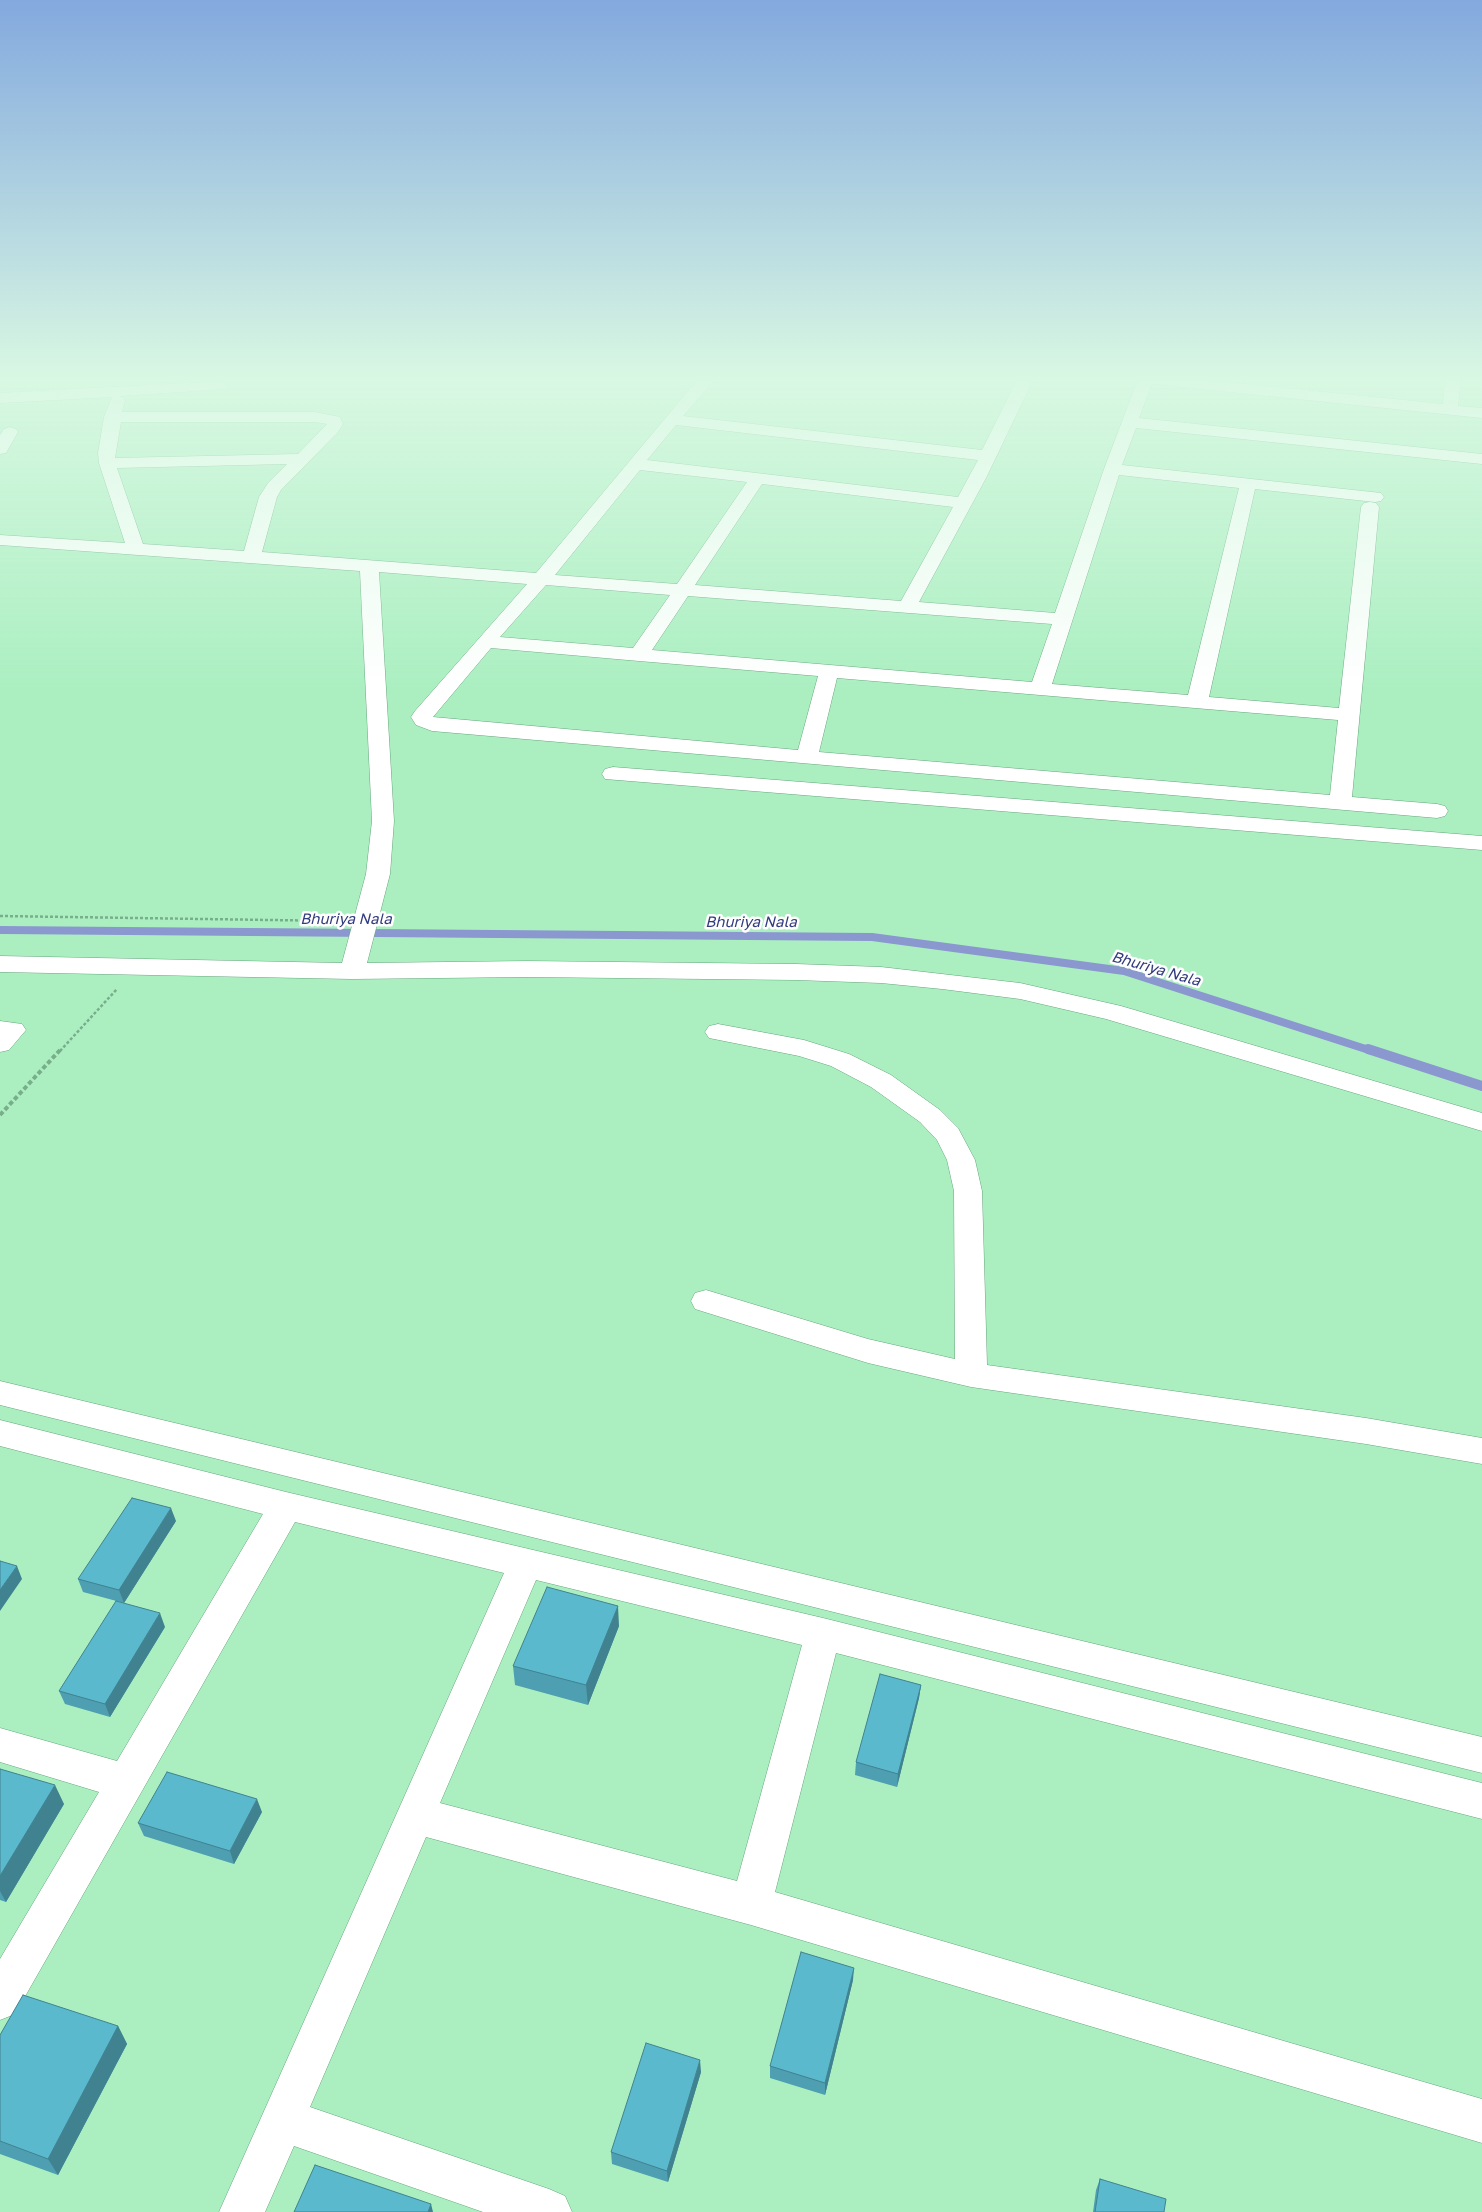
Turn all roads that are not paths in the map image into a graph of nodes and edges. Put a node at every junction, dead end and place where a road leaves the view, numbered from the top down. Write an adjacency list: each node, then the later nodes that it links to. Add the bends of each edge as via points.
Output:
1 (113, 481): 12 (street)
2 (279, 481): 13 (street, via 268,497)
3 (622, 481): 15 (street)
4 (756, 481): 16 (street)
5 (785, 481): 10 (street)
6 (975, 481): 10 (street)
7 (1108, 481): 18 (street)
8 (1223, 481): 9 (street)
9 (1248, 484): 23 (street); 24 (street, via 1372,502)
10 (964, 503): 17 (street)
11 (0, 540): 12 (street)
12 (136, 550): 13 (street)
13 (252, 556): 14 (street)
14 (369, 566): 15 (street); 31 (street, via 383,821 378,874)
15 (542, 578): 16 (street); 19 (street)
16 (683, 589): 17 (street); 20 (street)
17 (907, 607): 18 (street)
18 (1063, 619): 22 (street)
19 (486, 642): 20 (street); 25 (street, via 425,711 423,721 432,725)
20 (639, 655): 21 (street)
21 (830, 671): 22 (street); 25 (street)
22 (1040, 689): 23 (street)
23 (1197, 702): 24 (street)
24 (1349, 715): 27 (street)
25 (807, 757): 27 (street)
26 (613, 774): 29 (street)
27 (1340, 802): 28 (street)
28 (1437, 811)
29 (1482, 843)
30 (0, 964): 31 (street, via 136,968)
31 (354, 964): 35 (street, via 881,975 1020,990 1112,1012)
32 (0, 1029): 34 (street, via 13,1030)
33 (718, 1032): 37 (street, via 804,1048 840,1060 881,1081 930,1116 948,1136 961,1160 968,1191)
34 (0, 1044)
35 (1482, 1122)
36 (706, 1301): 37 (street, via 868,1351)
37 (971, 1375): 40 (street, via 1366,1431)
38 (0, 1393): 45 (street)
39 (0, 1432): 41 (street)
40 (1482, 1451)
41 (286, 1506): 42 (street); 46 (street)
42 (525, 1564): 43 (street); 48 (street)
43 (823, 1634): 47 (street); 49 (street)
44 (0, 1745): 46 (street)
45 (1482, 1755)
46 (127, 1782): 50 (street)
47 (1482, 1801)
48 (414, 1815): 49 (street); 51 (street)
49 (751, 1904): 52 (street)
50 (0, 1999)
51 (283, 2120): 53 (street); 54 (street)
52 (1482, 2121)
53 (242, 2212)
54 (549, 2212)

